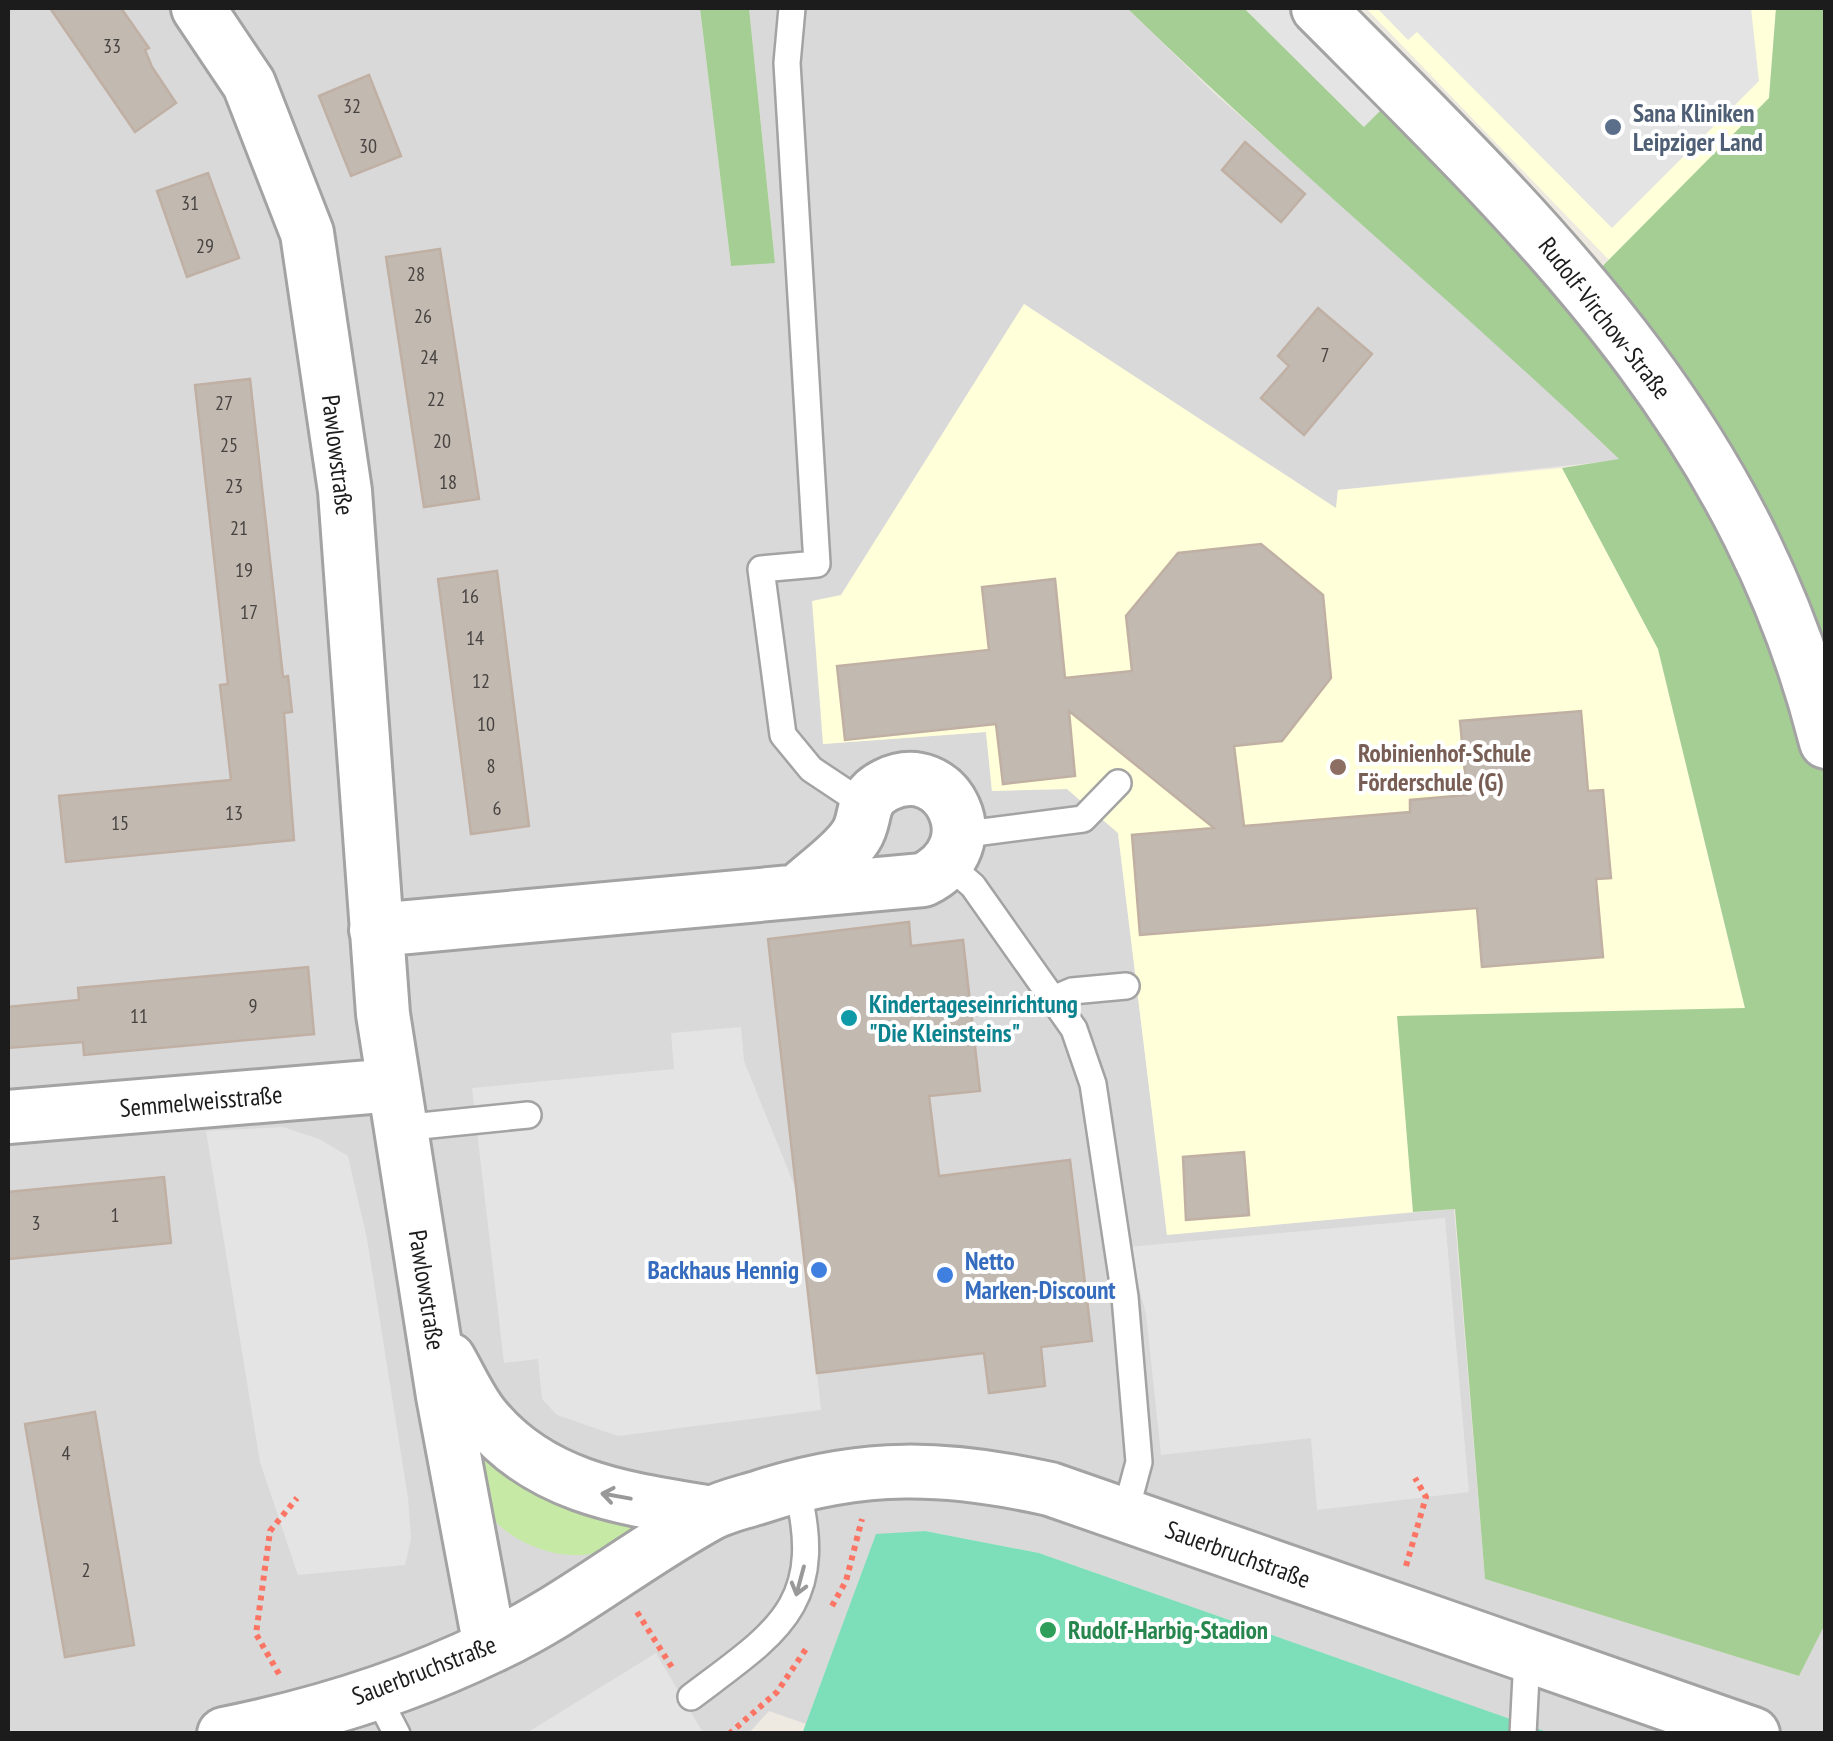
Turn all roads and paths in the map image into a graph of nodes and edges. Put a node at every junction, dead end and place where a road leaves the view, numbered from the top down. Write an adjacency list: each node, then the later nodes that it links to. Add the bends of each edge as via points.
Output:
1 (198, 8): 9 (street, Pawlowstraße, via 249,84 307,233 345,491)
2 (792, 8): 6 (lane, via 787,63 817,564 761,570 784,735 810,769)
3 (1318, 8): 4 (street, Rudolf-Virchow-Straße, via 1493,182 1647,364 1754,538)
4 (1826, 742)
5 (1118, 783): 7 (lane, via 1083,819)
6 (865, 805): 7 (street, via 887,785 917,780 954,806); 8 (street, via 858,834)
7 (954, 849): 8 (street, via 923,880); 11 (lane)
8 (800, 889): 9 (street)
9 (376, 930): 12 (street, Pawlowstraße)
10 (1126, 986): 11 (lane)
11 (1053, 999): 20 (lane, via 1074,1029 1093,1084 1125,1297 1140,1462)
12 (397, 1106): 13 (lane); 14 (street, Semmelweisstraße); 15 (street, Pawlowstraße)
13 (528, 1115)
14 (8, 1117)
15 (435, 1337): 19 (street, Sauerbruchstraße, one-way to 15, via 595,1493 531,1463 484,1418); 23 (street, Pawlowstraße)
16 (1415, 1478): 21 (path, via 1426,1497)
17 (796, 1486): 19 (street, Sauerbruchstraße); 20 (street, Sauerbruchstraße, via 896,1468 974,1472); 26 (lane, one-way to 26, via 806,1524 792,1611 766,1643)
18 (296, 1498): 25 (path, via 270,1532 256,1634)
19 (712, 1513): 22 (street, Sauerbruchstraße)
20 (1126, 1514): 24 (street, Sauerbruchstraße)
21 (1409, 1558)
22 (615, 1576): 23 (street, Sauerbruchstraße); 26 (path)
23 (490, 1648): 27 (street, Sauerbruchstraße)
24 (1527, 1657): 29 (lane); 30 (street, Sauerbruchstraße)
25 (287, 1688)
26 (691, 1697)
27 (386, 1712): 28 (street, Sauerbruchstraße, via 305,1714)
28 (224, 1734)
29 (1523, 1734)
30 (1753, 1734)

